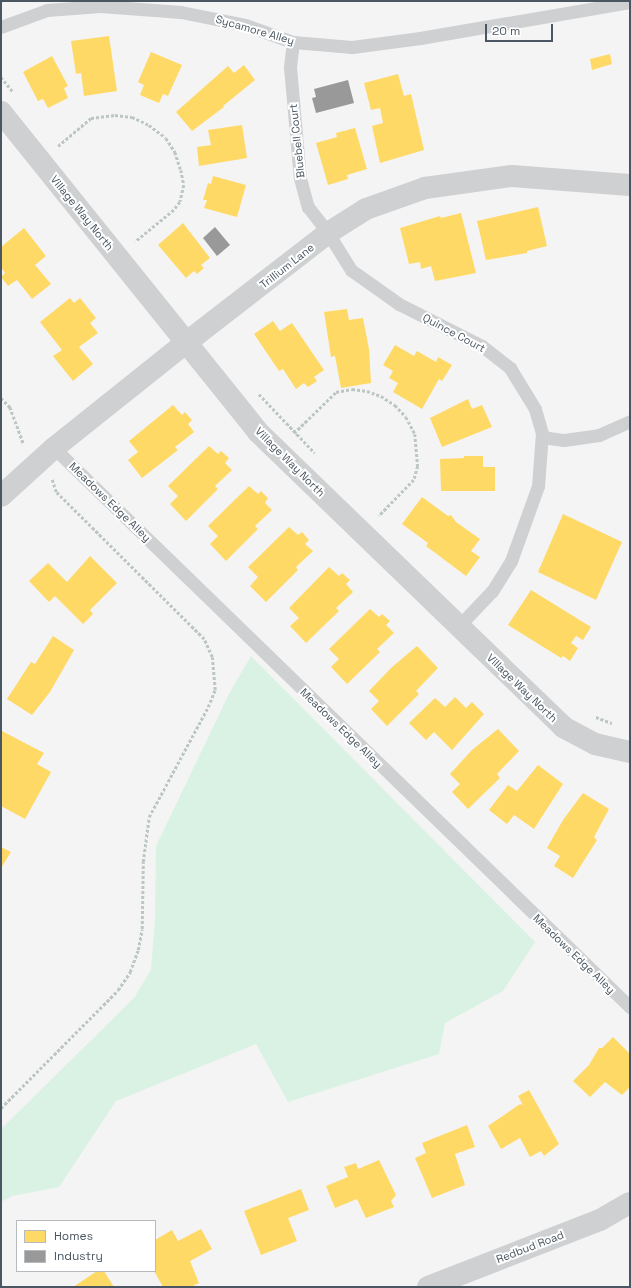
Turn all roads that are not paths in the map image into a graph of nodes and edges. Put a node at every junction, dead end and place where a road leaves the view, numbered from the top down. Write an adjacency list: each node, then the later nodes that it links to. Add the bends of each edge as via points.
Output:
1 (630, 2): 2 (lane, Sycamore Alley)
2 (560, 7): 4 (lane, Sycamore Alley, via 420,38 352,46)
3 (1, 27): 4 (lane, Sycamore Alley, via 47,10 100,6 181,12 245,25)
4 (293, 42): 7 (lane, Bluebell Court, via 290,67 300,178 308,207)
5 (1, 112): 8 (street, Village Way North)
6 (630, 185): 7 (street, Trillium Lane, via 512,176 425,188 366,209)
7 (328, 232): 8 (street, Trillium Lane); 10 (lane, Quince Court, via 351,270 400,304 482,346 510,368 535,409)
8 (187, 342): 11 (street, Trillium Lane); 13 (street, Village Way North, via 258,432)
9 (630, 422): 10 (lane, via 599,435 564,440)
10 (542, 437): 13 (lane, Quince Court, via 538,486 511,562 492,591)
11 (47, 454): 12 (street, Trillium Lane); 15 (lane, Meadows Edge Alley)
12 (1, 496)
13 (458, 627): 14 (street, Village Way North, via 563,727 595,744)
14 (630, 752)
15 (630, 1007)
16 (630, 1203): 17 (street, Redbud Road, via 600,1220)
17 (428, 1287)

